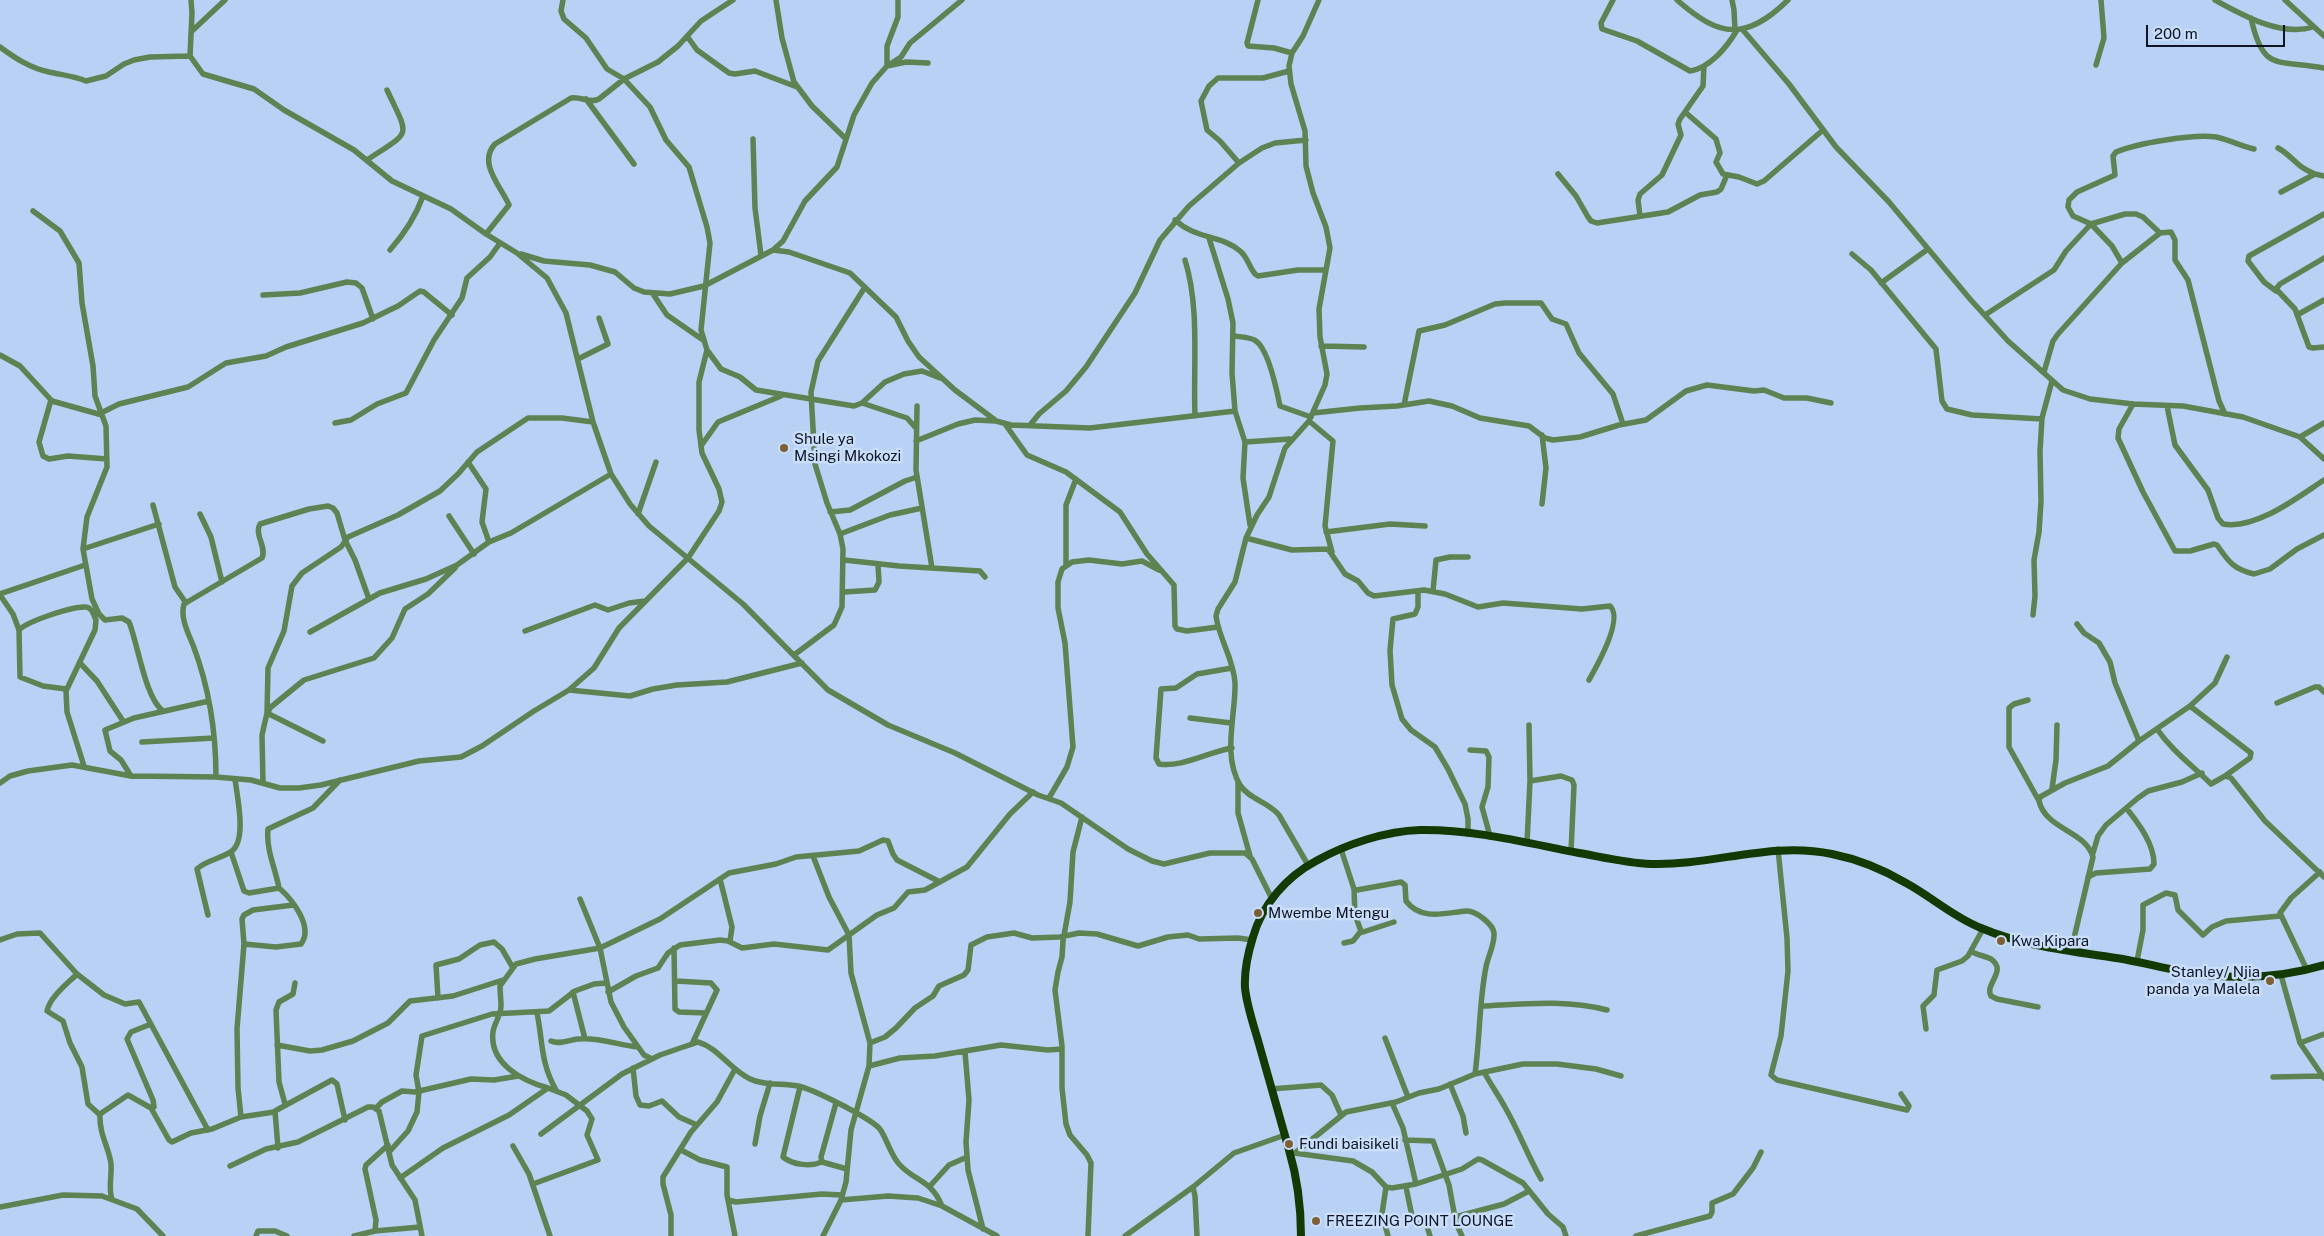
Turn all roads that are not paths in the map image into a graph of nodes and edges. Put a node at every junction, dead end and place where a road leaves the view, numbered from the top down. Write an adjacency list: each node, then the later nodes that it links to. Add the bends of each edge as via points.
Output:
1 (191, 0): 20 (street)
2 (226, 0): 20 (street)
3 (563, 0): 32 (street, via 561,11 564,19 591,44 608,69)
4 (733, 0): 21 (street, via 701,21)
5 (776, 0): 33 (street, via 782,38)
6 (898, 0): 28 (street, via 898,17 887,46)
7 (962, 0): 28 (street, via 910,43 898,60)
8 (1258, 0): 24 (street, via 1248,46)
9 (1319, 0): 24 (street)
10 (1613, 0): 29 (street, via 1601,23 1602,29 1636,41 1690,71)
11 (1677, 0): 19 (street, via 1701,19)
12 (1732, 0): 19 (street)
13 (1788, 0): 19 (street, via 1764,22)
14 (2102, 0): 27 (street, via 2104,38)
15 (2214, 0): 17 (street)
16 (2285, 0): 18 (street)
17 (2251, 18): 18 (street, via 2298,31); 30 (street, via 2264,55 2274,61)
18 (2313, 26): 22 (street)
19 (1738, 30): 29 (street, via 1721,52); 37 (street, via 1789,84)
20 (192, 31): 25 (street)
21 (687, 36): 32 (street, via 658,62); 33 (street, via 697,50 729,73 755,70)
22 (2324, 36)
23 (0, 47): 25 (street, via 30,66 86,81 106,76 134,60)
24 (1292, 53): 31 (street)
25 (190, 56): 43 (street, via 203,74 254,89)
26 (928, 63): 28 (street, via 904,62)
27 (2096, 65)
28 (887, 66): 39 (street, via 863,97)
29 (1704, 66): 36 (street, via 1703,86)
30 (2324, 68)
31 (1289, 71): 40 (street); 45 (street, via 1264,78 1218,78 1205,92 1201,102 1208,132)
32 (624, 79): 35 (street, via 596,101); 72 (street, via 650,107 666,140 689,168 709,239)
33 (797, 87): 39 (street)
34 (387, 90): 43 (street, via 403,125 403,133 398,140)
35 (586, 99): 44 (street); 57 (street, via 578,97 562,102 491,148 488,160 496,184 509,206)
36 (1685, 112): 48 (street, via 1716,139 1720,153 1716,162); 54 (street, via 1678,124 1681,135 1662,175 1640,194)
37 (1823, 130): 48 (street, via 1760,183); 61 (street)
38 (753, 139): 66 (street, via 755,208)
39 (846, 139): 63 (street, via 837,167 805,201 783,241)
40 (1306, 140): 45 (street, via 1267,145); 70 (street, via 1306,166 1329,241)
41 (2278, 148): 47 (street, via 2292,157 2299,167)
42 (2254, 149): 56 (street, via 2208,136 2155,141 2116,152 2113,156 2115,175 2077,192 2069,200 2070,214)
43 (367, 160): 51 (street, via 392,181)
44 (634, 164)
45 (1239, 164): 55 (street, via 1199,196)
46 (1558, 174): 54 (street, via 1592,222)
47 (2315, 174): 49 (street); 50 (street)
48 (1727, 175): 54 (street, via 1717,192 1704,194 1668,212)
49 (2324, 176)
50 (2281, 192)
51 (423, 196): 57 (street, via 451,209); 62 (street, via 408,226)
52 (32, 211): 104 (street, via 60,231 79,263 95,396)
53 (2324, 214): 74 (street, via 2249,256 2248,261 2261,279)
54 (1640, 216)
55 (1176, 220): 59 (street, via 1188,232); 115 (street, via 1160,240 1134,293 1086,367)
56 (2091, 224): 58 (street, via 2136,214); 69 (street, via 2112,246); 79 (street, via 2054,270)
57 (486, 234): 60 (street)
58 (2160, 234): 69 (street); 105 (street, via 2172,232 2174,237 2175,260 2188,280)
59 (1209, 238): 70 (street, via 1228,242 1241,251 1258,276); 83 (street, via 1228,299)
60 (500, 243): 64 (street); 78 (street, via 467,278)
61 (1928, 249): 71 (street); 79 (street)
62 (390, 250)
63 (773, 250): 66 (street); 73 (street, via 842,269)
64 (517, 253): 76 (street, via 544,261 579,263 610,271 634,288); 90 (street, via 551,282 566,313)
65 (1852, 254): 71 (street)
66 (761, 255): 72 (street)
67 (2324, 258): 74 (street, via 2280,284)
68 (1185, 260): 106 (street, via 1194,301)
69 (2122, 263): 91 (street, via 2058,334)
70 (1326, 270): 85 (street, via 1319,310)
71 (1881, 282): 108 (street, via 1936,349 1942,401 1947,408 1972,415)
72 (704, 286): 76 (street, via 674,294); 84 (street)
73 (865, 287): 92 (street, via 896,316 911,346); 96 (street, via 818,361)
74 (2276, 291): 80 (street, via 2288,301)
75 (263, 294): 82 (street, via 300,293 347,282 356,283 362,288)
76 (653, 294): 84 (street, via 667,315)
77 (2324, 300): 80 (street)
78 (452, 315): 82 (street, via 420,291); 111 (street, via 434,340 406,393 377,404 351,420)
79 (1985, 315): 91 (street, via 2008,341)
80 (2297, 316): 87 (street, via 2309,347)
81 (599, 318): 90 (street, via 608,344)
82 (373, 319): 104 (street, via 266,356 226,363 188,387 119,404)
83 (1234, 336): 103 (street); 107 (street, via 1252,339 1259,344 1277,386 1280,406)
84 (703, 340): 88 (street)
85 (1321, 346): 86 (street); 107 (street, via 1326,379 1324,391)
86 (1364, 347)
87 (2324, 347)
88 (707, 350): 94 (street, via 721,369 740,377 756,390); 122 (street, via 699,382)
89 (0, 355): 95 (street, via 20,366)
90 (578, 359): 110 (street)
91 (2044, 372): 93 (street)
92 (944, 380): 97 (street, via 922,371 904,374 886,382); 109 (street)
93 (2052, 381): 100 (street, via 2064,390 2090,399); 108 (street)
94 (783, 396): 96 (street); 122 (street, via 715,424)
95 (51, 400): 104 (street); 123 (street, via 40,442 43,456 49,459 68,456)
96 (810, 400): 97 (street, via 854,406); 134 (street, via 815,464)
97 (862, 403): 116 (street, via 907,418)
98 (1832, 403): 114 (street, via 1784,398 1764,390 1707,385 1686,390 1646,420)
99 (1404, 404): 107 (street); 114 (street, via 1419,330 1444,325 1495,304 1536,302 1543,305 1554,321 1566,324 1579,353 1616,399); 117 (street, via 1435,402 1480,418 1529,426)
100 (2133, 404): 102 (street); 143 (street, via 2119,429 2118,438 2175,551 2190,551 2214,544 2235,567 2254,574 2270,568)
101 (917, 406): 116 (street)
102 (2168, 406): 105 (street); 130 (street, via 2175,445 2208,490 2223,524 2259,518)
103 (1235, 411): 106 (street); 121 (street)
104 (102, 414): 123 (street, via 106,426)
105 (2225, 414): 118 (street)
106 (1195, 416): 115 (street, via 1090,428)
107 (1311, 417): 119 (street); 141 (street, via 1334,444)
108 (2042, 420): 168 (street, via 2041,501 2034,560)
109 (996, 421): 113 (street); 120 (street, via 969,421)
110 (594, 422): 125 (street, via 528,418 477,452); 127 (street)
111 (335, 423)
112 (2324, 423): 118 (street)
113 (1005, 424): 115 (street); 129 (street, via 1027,456)
114 (1623, 424): 117 (street, via 1580,437 1553,440)
115 (1030, 425)
116 (915, 428): 120 (street)
117 (1542, 435): 131 (street, via 1546,468)
118 (2300, 437): 124 (street)
119 (1290, 440): 121 (street); 140 (street, via 1269,497)
120 (916, 441): 128 (street)
121 (1245, 442): 140 (street, via 1243,478)
122 (701, 446): 151 (street, via 722,502)
123 (107, 459): 147 (street, via 106,473 85,524)
124 (2324, 459)
125 (468, 462): 145 (street, via 448,484 429,498); 146 (street, via 486,489 482,522)
126 (656, 462): 136 (street)
127 (611, 474): 136 (street); 146 (street, via 511,533)
128 (917, 477): 133 (street); 134 (street, via 850,510)
129 (1076, 479): 153 (street, via 1066,505); 158 (street, via 1120,512)
130 (2324, 480)
131 (1542, 504)
132 (153, 505): 138 (street)
133 (922, 508): 142 (street, via 890,515); 157 (street)
134 (830, 512): 142 (street)
135 (200, 514): 160 (street, via 210,536)
136 (638, 514): 151 (street)
137 (449, 516): 149 (street)
138 (159, 524): 147 (street); 167 (street, via 175,587)
139 (1425, 526): 141 (street, via 1390,524)
140 (1250, 527): 144 (street)
141 (1326, 532): 148 (street)
142 (840, 534): 152 (street)
143 (2324, 535)
144 (1246, 538): 148 (street, via 1284,549 1323,548); 170 (street, via 1235,582 1218,609)
145 (345, 540): 160 (street, via 334,508 328,506 292,514 260,525 262,558); 165 (street); 188 (street, via 341,547 302,573 293,584 284,631 268,668)
146 (489, 542): 149 (street)
147 (83, 549): 154 (street)
148 (1332, 552): 161 (street, via 1342,571 1358,580 1370,594 1378,596)
149 (474, 554): 155 (street)
150 (1468, 557): 162 (street, via 1436,560)
151 (688, 558): 166 (street); 174 (street, via 743,604)
152 (844, 560): 156 (street); 163 (street)
153 (1066, 564): 158 (street, via 1089,560 1122,564 1140,561); 214 (street, via 1058,582 1058,608 1065,643 1073,747 1067,767)
154 (85, 565): 164 (street); 187 (street, via 97,611 105,620 124,618 128,622 152,694)
155 (457, 565): 165 (street); 188 (street, via 428,594 405,610 394,634 374,658 304,680)
156 (878, 565): 157 (street); 163 (street, via 879,582 875,590)
157 (932, 568): 159 (street, via 981,571)
158 (1160, 570): 170 (street, via 1174,586 1177,629)
159 (985, 577)
160 (222, 582): 167 (street)
161 (1418, 590): 162 (street); 218 (street, via 1415,614 1394,620 1390,650 1392,685 1404,722 1435,747 1448,769 1465,804)
162 (1433, 591): 179 (street, via 1478,607 1503,603 1582,609 1611,607 1611,632 1606,649)
163 (844, 592): 174 (street, via 834,625)
164 (0, 594): 171 (street)
165 (369, 599): 173 (street)
166 (645, 601): 172 (street, via 608,610 595,605); 181 (street, via 619,628 594,668)
167 (186, 603): 184 (street, via 182,614)
168 (2033, 615)
169 (2077, 624): 197 (street, via 2099,644 2110,662 2115,683)
170 (1218, 628): 178 (street)
171 (19, 630): 176 (street, via 41,618 88,607 96,620 96,627); 180 (street, via 20,677)
172 (525, 631)
173 (310, 632)
174 (794, 655): 177 (street)
175 (2227, 658): 186 (street, via 2215,683)
176 (80, 663): 180 (street); 190 (street, via 97,681)
177 (802, 664): 181 (street, via 727,682 677,685 630,696); 213 (street, via 828,690 868,715 979,763)
178 (1232, 668): 191 (street, via 1235,684); 199 (street, via 1197,674 1176,688 1161,689 1156,758 1159,764 1174,764)
179 (1589, 680)
180 (66, 690): 201 (street, via 67,712)
181 (569, 690): 207 (street, via 465,755 419,761)
182 (2324, 692): 185 (street, via 2315,687)
183 (2028, 700): 215 (street, via 2009,708 2009,747)
184 (209, 701): 187 (street); 195 (street)
185 (2277, 703)
186 (2190, 706): 194 (street); 205 (street, via 2251,754)
187 (163, 711): 190 (street)
188 (267, 712): 196 (street); 211 (street, via 262,735)
189 (1190, 718): 191 (street)
190 (123, 722): 203 (street, via 104,730 104,733 110,751 120,758)
191 (1231, 723): 199 (street)
192 (1529, 725): 208 (street)
193 (2057, 725): 212 (street)
194 (2156, 729): 197 (street); 202 (street, via 2177,754)
195 (214, 738): 198 (street); 204 (street)
196 (323, 741)
197 (2139, 741): 212 (street, via 2108,766 2086,772)
198 (142, 742)
199 (1232, 748): 209 (street)
200 (1470, 750): 219 (street, via 1486,752 1489,756 1488,787 1482,807)
201 (84, 766): 203 (street); 210 (street, via 28,771)
202 (2202, 773): 205 (street, via 2211,784); 216 (street, via 2148,791)
203 (132, 776): 204 (street)
204 (216, 776): 206 (street)
205 (2225, 776): 229 (street, via 2231,778 2265,821)
206 (236, 779): 211 (street); 223 (street, via 240,833 237,846)
207 (340, 780): 211 (street, via 284,788); 233 (street, via 313,808 268,829 267,847)
208 (1530, 781): 220 (street); 224 (street, via 1561,776 1574,782)
209 (1238, 782): 226 (street, via 1238,812); 228 (street, via 1246,792 1279,815)
210 (0, 783)
211 (263, 783)
212 (2052, 789): 215 (street)
213 (1033, 792): 214 (street); 232 (street, via 1010,814 971,863)
214 (1049, 798): 217 (street, via 1061,802)
215 (2039, 801): 227 (street, via 2060,827 2086,842)
216 (2127, 809): 227 (street, via 2098,836); 230 (street, via 2138,823 2154,864 2150,869 2096,873)
217 (1082, 817): 226 (street, via 1128,849 1157,863 1210,854 1243,853); 244 (street, via 1073,852)
218 (1468, 834): 219 (main road); 221 (main road, via 1403,831)
219 (1490, 836): 220 (main road)
220 (1527, 843): 224 (main road)
221 (1341, 849): 228 (main road); 234 (street)
222 (1778, 849): 224 (main road, via 1656,864); 241 (main road, via 1833,854 1881,870); 303 (street, via 1788,971 1781,1036 1771,1075 1777,1080 1907,1110 1909,1106)
223 (231, 852): 233 (street, via 244,891); 238 (street, via 197,870)
224 (1571, 852)
225 (813, 856): 231 (street, via 734,872); 232 (street, via 860,851 886,840 897,860); 243 (street)
226 (1250, 856): 236 (street)
227 (2093, 857): 230 (street)
228 (1308, 865): 236 (main road)
229 (2322, 874): 239 (street, via 2291,898)
230 (2088, 877): 252 (street)
231 (720, 879): 247 (street, via 732,927); 250 (street, via 660,919)
232 (940, 882): 243 (street, via 906,893 894,908 876,915)
233 (278, 888): 237 (street)
234 (1354, 889): 242 (street, via 1355,915); 267 (street, via 1360,891 1401,882 1406,901 1422,913 1475,912 1494,930)
235 (580, 899): 250 (street)
236 (1272, 899): 246 (main road)
237 (293, 905): 249 (street, via 253,910 244,915); 249 (street, via 304,924 302,944 276,947)
238 (208, 915)
239 (2280, 916): 254 (street, via 2226,921 2212,926 2203,935 2178,910 2175,895 2166,892 2143,905); 257 (street)
240 (1394, 922): 242 (street)
241 (1983, 930): 252 (main road, via 2018,941); 253 (street)
242 (1360, 933): 248 (street, via 1353,941)
243 (849, 935): 247 (street, via 825,950 774,944 742,948); 280 (street, via 851,973)
244 (1064, 936): 246 (street, via 1097,934 1138,946 1188,935 1199,939); 280 (street, via 1032,938 1014,933 976,941 970,947 968,970 964,975 939,986 933,996 896,1028); 284 (street, via 1055,990)
245 (0, 940): 258 (street, via 16,934 40,933)
246 (1252, 940): 300 (main road, via 1246,988)
247 (730, 941): 251 (street)
248 (1344, 943)
249 (244, 944): 315 (street, via 237,1029)
250 (600, 948): 256 (street, via 535,958); 263 (street)
251 (674, 948): 261 (street); 265 (street, via 658,968)
252 (2071, 951): 254 (main road)
253 (1972, 952): 268 (street, via 1992,960 1997,966 1989,989 1991,996); 274 (street, via 1962,961 1936,970 1934,995 1923,1006)
254 (2137, 961): 259 (main road, via 2219,976)
255 (2324, 965): 257 (main road)
256 (513, 968): 260 (street); 266 (street, via 494,942 480,944 459,958 436,965)
257 (2307, 970): 259 (main road)
258 (77, 974): 273 (street, via 107,997 125,1004 139,1002); 313 (street, via 62,988 48,1012 63,1021 82,1067 88,1104)
259 (2281, 975): 281 (street)
260 (503, 980): 266 (street, via 463,994); 272 (street)
261 (676, 981): 271 (street, via 676,1010); 271 (street, via 713,984 717,992)
262 (295, 983): 282 (street, via 293,994 279,1002 276,1010)
263 (606, 983): 264 (street); 265 (street)
264 (573, 992): 270 (street, via 553,1009); 277 (street)
265 (608, 992): 283 (street, via 613,1008)
266 (438, 998): 282 (street, via 408,1002 388,1024 353,1041 310,1051)
267 (1482, 1006): 269 (street, via 1565,1004 1590,1005); 291 (street)
268 (2038, 1007)
269 (1607, 1010)
270 (537, 1013): 272 (street); 301 (street, via 541,1051)
271 (706, 1013): 279 (street)
272 (500, 1014): 292 (street, via 493,1032 495,1050 506,1067); 302 (street, via 489,1014 422,1036 416,1075)
273 (151, 1024): 309 (street, via 131,1032 127,1039 153,1100); 318 (street)
274 (1926, 1029)
275 (2324, 1034): 281 (street)
276 (1385, 1038): 304 (street)
277 (585, 1039): 278 (street); 283 (street)
278 (551, 1041)
279 (693, 1042): 286 (street); 289 (street, via 713,1049)
280 (870, 1043): 287 (street)
281 (2300, 1043): 295 (street)
282 (277, 1045): 307 (street, via 279,1082)
283 (638, 1047): 286 (street)
284 (1062, 1049): 285 (street, via 1002,1046); 364 (street, via 1062,1088 1068,1132 1091,1163)
285 (966, 1052): 287 (street, via 900,1058); 331 (street, via 969,1100)
286 (652, 1059): 288 (street)
287 (869, 1066): 312 (street)
288 (633, 1068): 308 (street); 317 (street, via 639,1104 647,1107 662,1101 678,1117)
289 (734, 1071): 296 (street, via 754,1081); 317 (street, via 717,1102)
290 (1484, 1072): 291 (street); 293 (street, via 1523,1064 1557,1064); 337 (street)
291 (1475, 1074): 297 (street)
292 (520, 1076): 299 (street); 302 (street, via 471,1079)
293 (1621, 1076)
294 (2272, 1077): 295 (street)
295 (2323, 1077)
296 (770, 1083): 298 (street); 324 (street)
297 (1450, 1084): 304 (street); 319 (street)
298 (800, 1087): 305 (street); 332 (street, via 782,1157 810,1165)
299 (548, 1088): 301 (street); 336 (street, via 509,1115 442,1148)
300 (1271, 1089): 314 (street, via 1321,1085 1332,1095); 321 (main road)
301 (556, 1090): 308 (street)
302 (419, 1092): 310 (street, via 402,1091); 328 (street, via 415,1118)
303 (1901, 1094)
304 (1408, 1097): 306 (street)
305 (836, 1103): 312 (street); 332 (street)
306 (1392, 1103): 314 (street); 322 (street)
307 (286, 1104): 311 (street); 316 (street, via 334,1080)
308 (580, 1104): 320 (street); 338 (street, via 592,1119 587,1135 598,1160)
309 (151, 1108): 313 (street, via 128,1095); 318 (street, via 171,1142 190,1133)
310 (376, 1108): 316 (street, via 368,1107); 323 (street)
311 (274, 1112): 315 (street); 326 (street)
312 (855, 1113): 334 (street); 340 (street, via 881,1130 900,1166)
313 (100, 1115): 346 (street, via 102,1136 110,1161)
314 (1341, 1115): 330 (street)
315 (241, 1117): 318 (street)
316 (345, 1120): 326 (street, via 292,1145)
317 (697, 1125): 327 (street)
318 (208, 1130)
319 (1466, 1133)
320 (541, 1134)
321 (1285, 1135): 330 (main road); 341 (street, via 1234,1153)
322 (1405, 1140): 335 (street, via 1433,1141); 339 (street)
323 (388, 1144): 328 (street); 353 (street, via 365,1169 376,1220)
324 (755, 1144)
325 (513, 1146): 338 (street)
326 (278, 1148): 333 (street, via 266,1149)
327 (681, 1150): 347 (street, via 700,1160 727,1167); 360 (street, via 663,1180 671,1215)
328 (390, 1152): 336 (street, via 392,1165)
329 (1761, 1152): 372 (street, via 1734,1193 1713,1202 1710,1216)
330 (1292, 1153): 342 (street, via 1353,1161 1372,1172); 367 (main road)
331 (967, 1157): 340 (street, via 949,1165); 352 (street)
332 (822, 1162): 334 (street)
333 (230, 1166)
334 (847, 1169): 345 (street)
335 (1446, 1175): 339 (street); 344 (street, via 1480,1159 1521,1182); 350 (street)
336 (400, 1178): 351 (street, via 416,1200)
337 (1541, 1179)
338 (533, 1184): 359 (street)
339 (1416, 1184): 343 (street)
340 (930, 1186): 348 (street)
341 (1192, 1187): 365 (street); 366 (street)
342 (1386, 1187): 343 (street); 368 (street, via 1382,1214)
343 (1406, 1188): 369 (street, via 1413,1221 1416,1224 1426,1223)
344 (1529, 1191): 350 (street, via 1504,1204); 371 (street, via 1563,1227)
345 (842, 1197): 347 (street, via 822,1194 736,1202); 348 (street, via 905,1196); 362 (street)
346 (112, 1199): 349 (street, via 86,1194 63,1195); 355 (street, via 137,1209)
347 (728, 1200): 361 (street)
348 (942, 1206): 352 (street)
349 (0, 1207)
350 (1455, 1217): 370 (street)
351 (420, 1227): 353 (street); 358 (street)
352 (983, 1229): 363 (street)
353 (375, 1231): 357 (street)
354 (284, 1235): 356 (street, via 261,1230)
355 (163, 1236)
356 (256, 1236)
357 (354, 1236)
358 (422, 1236)
359 (550, 1236)
360 (671, 1236)
361 (735, 1236)
362 (823, 1236)
363 (997, 1236)
364 (1088, 1236)
365 (1125, 1236)
366 (1197, 1236)
367 (1301, 1236)
368 (1388, 1236)
369 (1430, 1236)
370 (1462, 1236)
371 (1566, 1236)
372 (1636, 1236)

